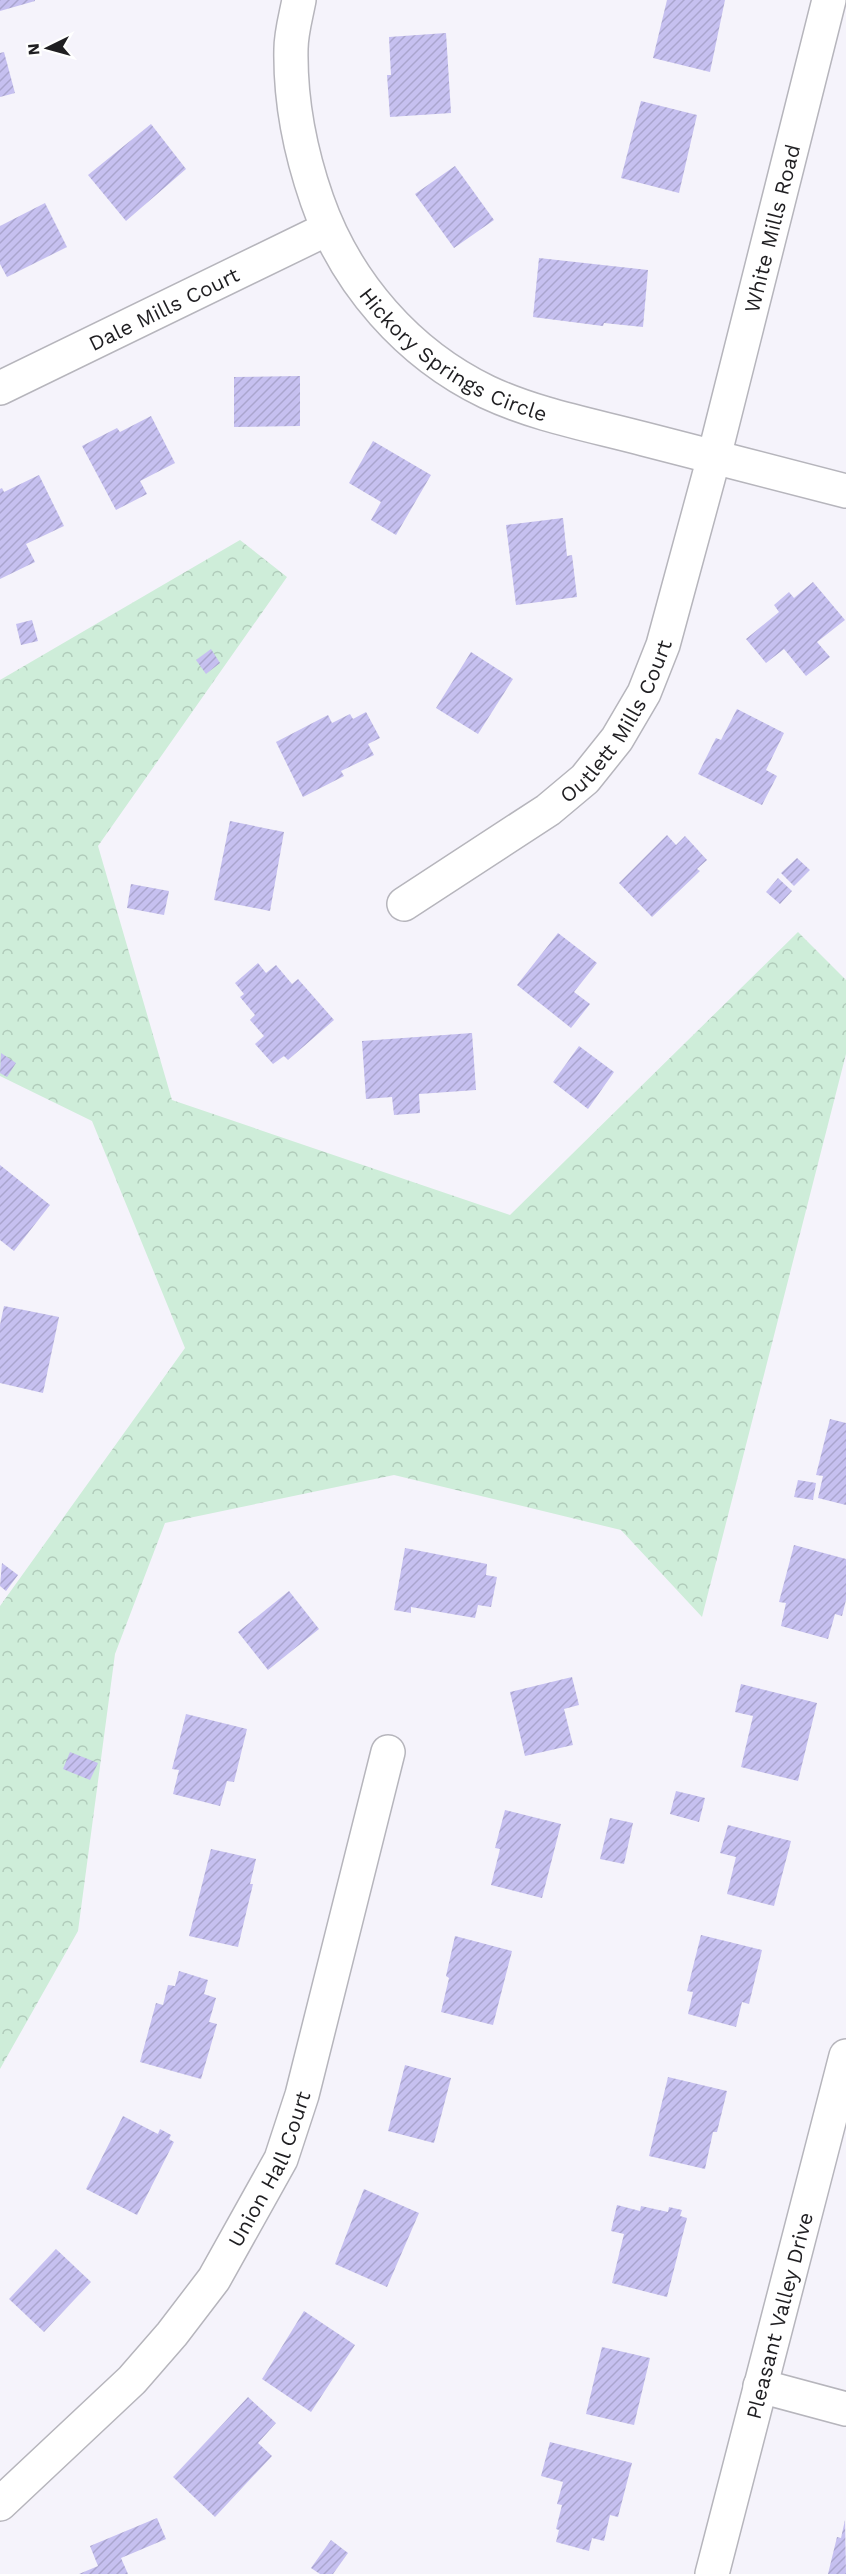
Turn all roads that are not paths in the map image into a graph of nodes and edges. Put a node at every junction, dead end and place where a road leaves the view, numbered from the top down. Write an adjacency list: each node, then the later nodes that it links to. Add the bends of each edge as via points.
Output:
1 (299, 0): 3 (street, Hickory Springs Circle, via 291,47 293,108 306,169)
2 (830, 0): 5 (street, White Mills Road)
3 (327, 229): 4 (street, Dale Mills Court); 5 (street, Hickory Springs Circle, via 354,278 391,322 435,360 486,392 537,411)
4 (0, 388)
5 (714, 457): 6 (street, Hickory Springs Circle); 7 (street, Outlett Mills Court, via 663,645 644,693 617,739 585,779 548,810)
6 (846, 491)
7 (404, 904)
8 (388, 1752): 12 (street, Union Hall Court, via 302,2095 281,2159 214,2278 172,2334 132,2380)
9 (846, 2056): 10 (street, Pleasant Valley Drive)
10 (760, 2386): 11 (street); 13 (street, Pleasant Valley Drive)
11 (846, 2409)
12 (0, 2504)
13 (712, 2574)

